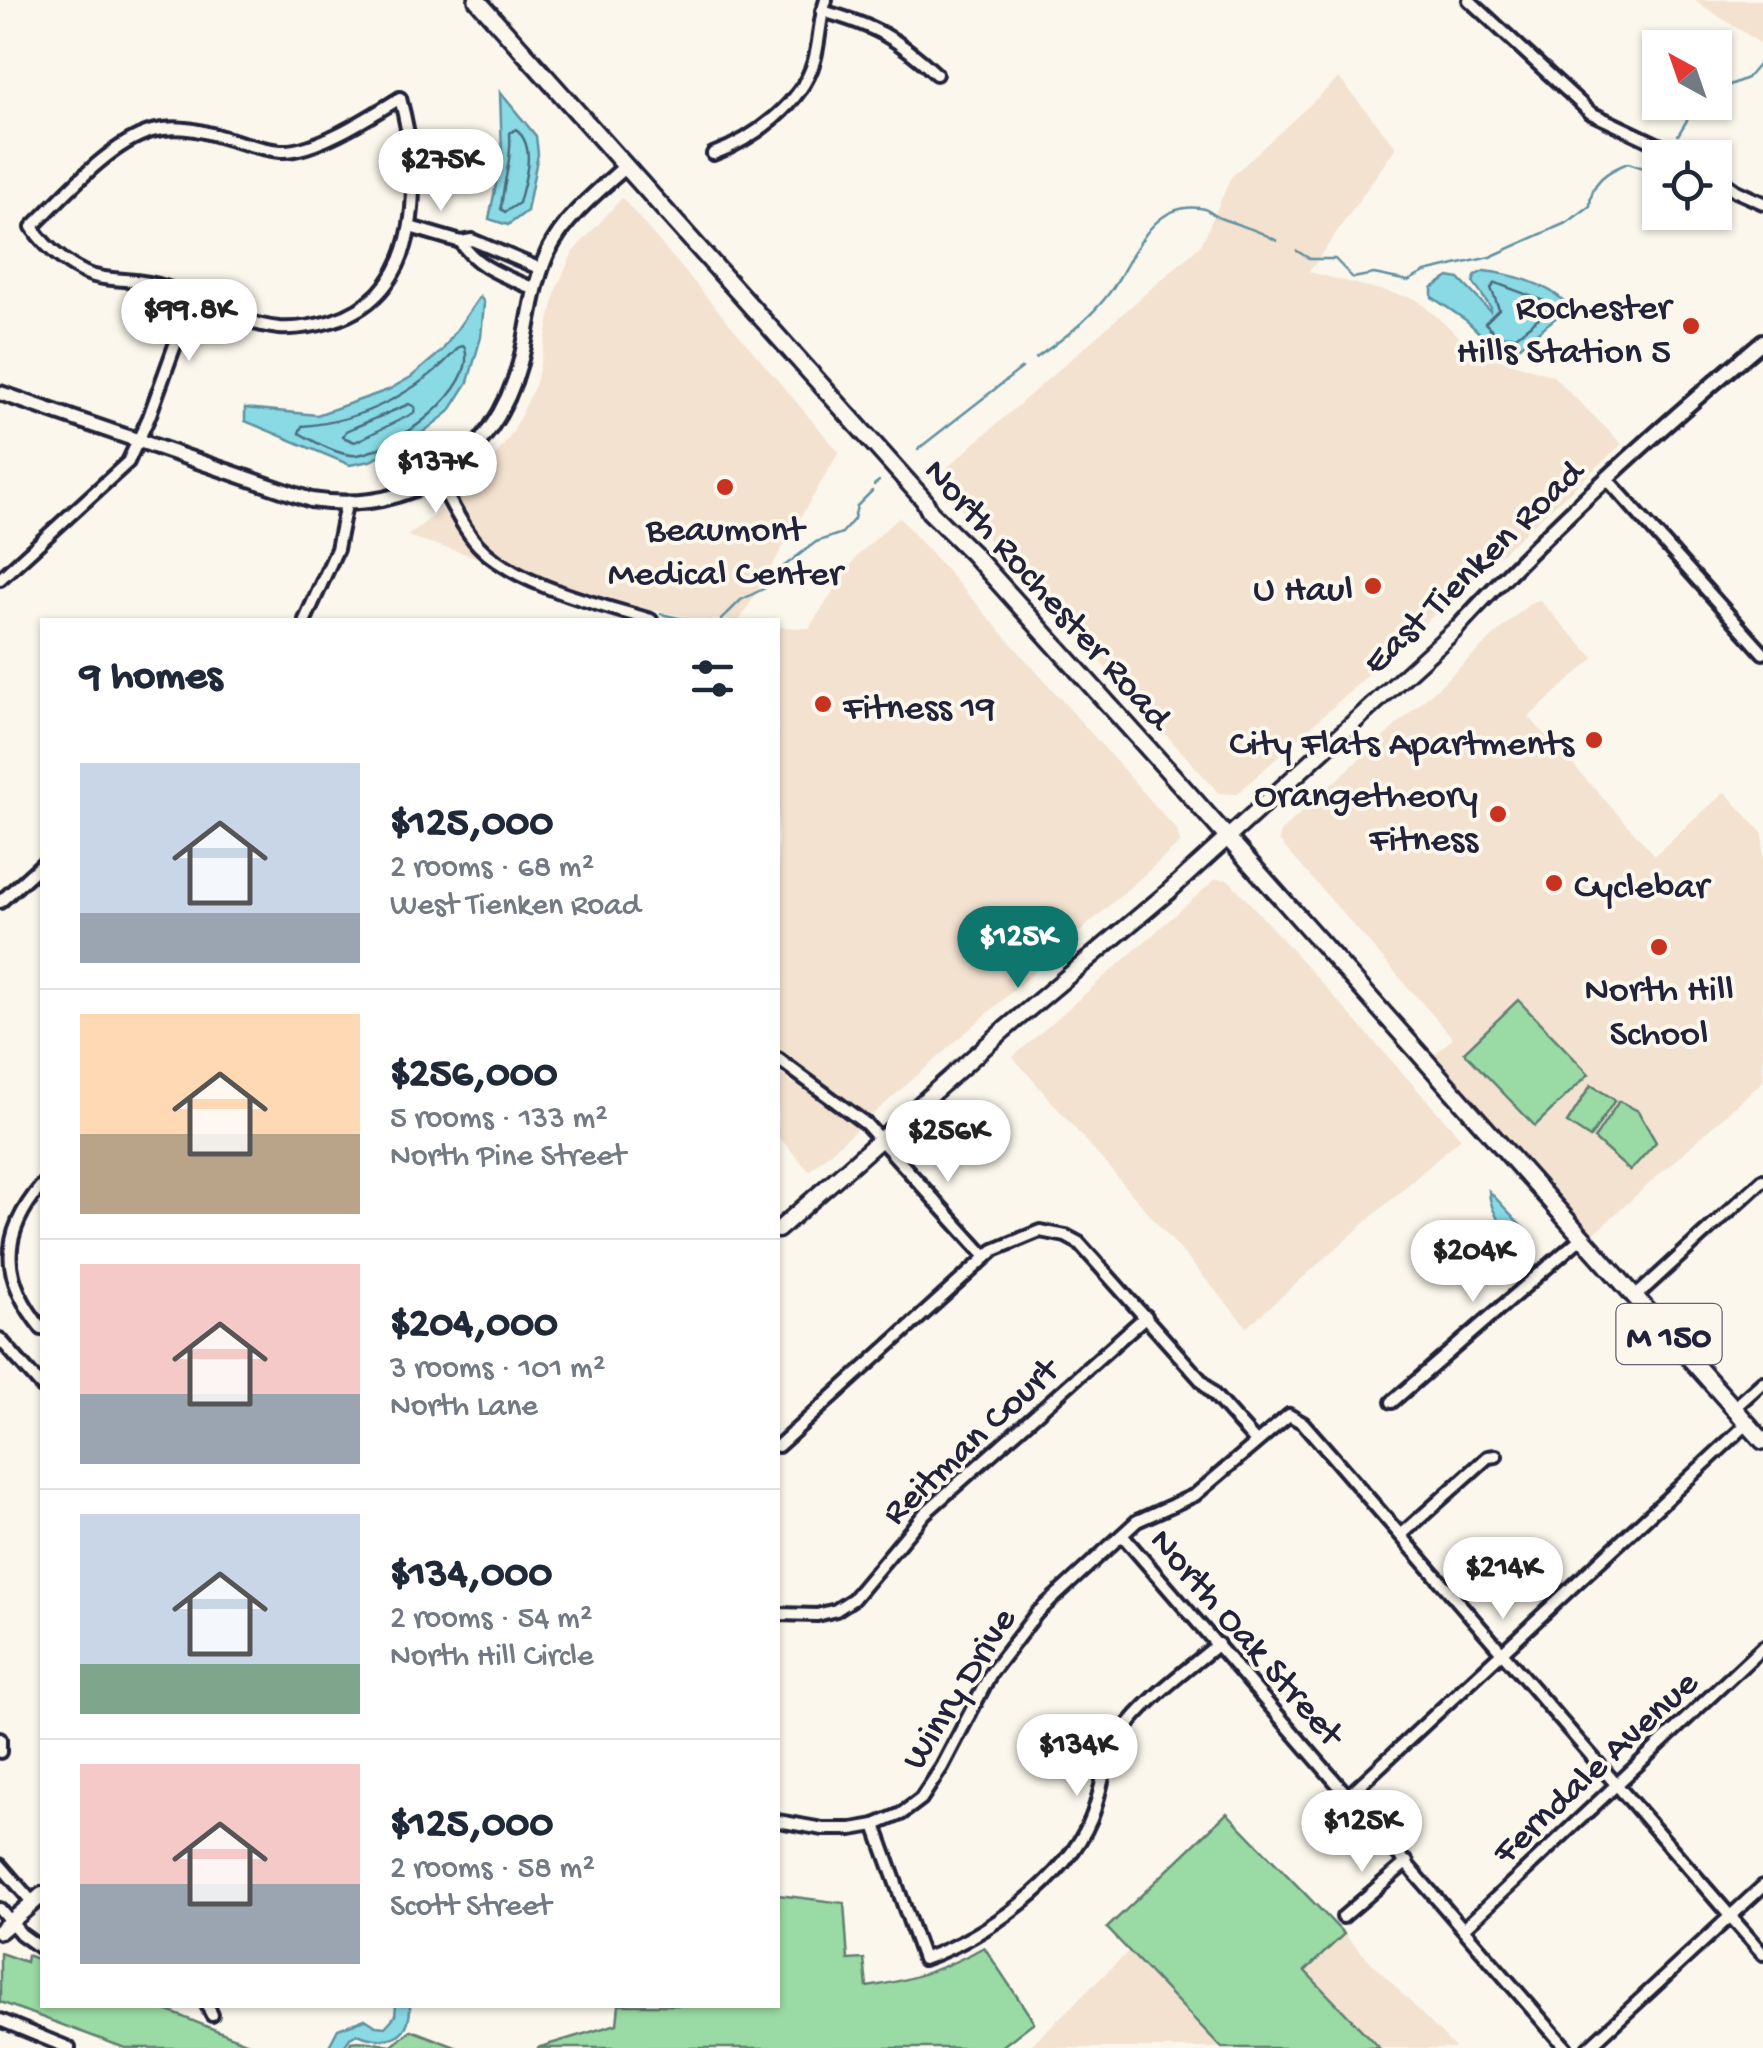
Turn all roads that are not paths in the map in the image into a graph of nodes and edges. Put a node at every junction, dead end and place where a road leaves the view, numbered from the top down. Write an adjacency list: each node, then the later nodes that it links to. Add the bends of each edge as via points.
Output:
1 (478, 0): 7 (main road, North Rochester Road)
2 (1468, 0): 5 (street, via 1591,112)
3 (824, 5): 4 (street, via 883,30); 6 (street, via 814,61 798,92 748,137)
4 (936, 74)
5 (1649, 140)
6 (713, 154)
7 (625, 167): 12 (street, via 567,222); 26 (main road, North Rochester Road)
8 (1732, 188): 9 (street)
9 (1763, 203)
10 (410, 227): 11 (street); 14 (street, via 391,279 364,306 340,318 280,328); 14 (street, via 410,148 400,98 291,151 181,129 154,131 109,156 32,226 88,275 153,283)
11 (461, 242): 12 (street, via 472,240); 13 (street, via 484,266)
12 (541, 269): 13 (street)
13 (534, 289): 18 (street, via 504,407 473,450)
14 (192, 298): 17 (street)
15 (1763, 341): 19 (street, East Tienken Road)
16 (0, 393): 17 (street)
17 (140, 440): 20 (street, via 273,489); 21 (street, via 128,462)
18 (437, 478): 20 (street, via 372,503); 22 (street, via 491,556 534,581)
19 (1607, 479): 24 (street, East Tienken Road); 25 (street)
20 (346, 504): 23 (street, via 337,550)
21 (0, 579)
22 (629, 617)
23 (306, 618)
24 (1456, 629): 26 (main road, East Tienken Road)
25 (1763, 653)
26 (1227, 838): 30 (main road, East Tienken Road); 34 (main road, North Rochester Road / M 150)
27 (40, 866): 28 (street)
28 (0, 902)
29 (780, 1060): 30 (street)
30 (880, 1139): 33 (main road, East Tienken Road); 35 (street)
31 (1763, 1180): 36 (street)
32 (40, 1187): 38 (street, via 13,1217 4,1260)
33 (780, 1228)
34 (1577, 1233): 36 (main road, M 150); 42 (street)
35 (986, 1257): 37 (street, via 1040,1232 1066,1236); 47 (street)
36 (1635, 1297): 43 (main road, M 150)
37 (1146, 1316): 46 (street); 51 (street, Reitman Court, via 925,1513 853,1599 818,1615)
38 (40, 1327)
39 (0, 1340): 41 (street)
40 (1763, 1382): 43 (street)
41 (40, 1385)
42 (1392, 1402)
43 (1734, 1408): 44 (main road, M 150)
44 (1748, 1423): 45 (main road, M 150); 54 (street)
45 (1763, 1441)
46 (1256, 1442): 49 (street, Winry Drive, via 1203,1489); 50 (street, Winry Drive, via 1289,1415 1296,1418)
47 (780, 1444)
48 (1496, 1456): 50 (street)
49 (1122, 1535): 52 (street, North Oak Street); 60 (street, Winry Drive, via 1016,1636 920,1799)
50 (1401, 1535): 54 (street)
51 (780, 1614)
52 (1218, 1644): 58 (street, North Oak Street); 60 (street, via 1124,1729 1106,1761 1092,1818 1066,1859 976,1936 923,1959)
53 (1763, 1647): 57 (street, Ferndale Avenue)
54 (1504, 1652): 57 (street); 58 (street)
55 (0, 1739): 56 (street)
56 (0, 1752)
57 (1618, 1784): 66 (street); 69 (street, Ferndale Avenue)
58 (1349, 1796): 61 (street, North Oak Street)
59 (780, 1821): 60 (street, Winry Drive, via 824,1829)
60 (876, 1825)
61 (1407, 1862): 67 (street); 69 (street, North Oak Street)
62 (0, 1866): 64 (street)
63 (1763, 1886): 66 (street)
64 (38, 1899): 68 (main road)
65 (0, 1909): 68 (street)
66 (1730, 1916): 71 (street); 75 (street)
67 (1342, 1918)
68 (5, 1927): 70 (street)
69 (1464, 1928): 74 (street, North Oak Street)
70 (40, 1948)
71 (1763, 1954)
72 (0, 2020): 73 (street)
73 (69, 2048)
74 (1566, 2048)
75 (1588, 2048)

